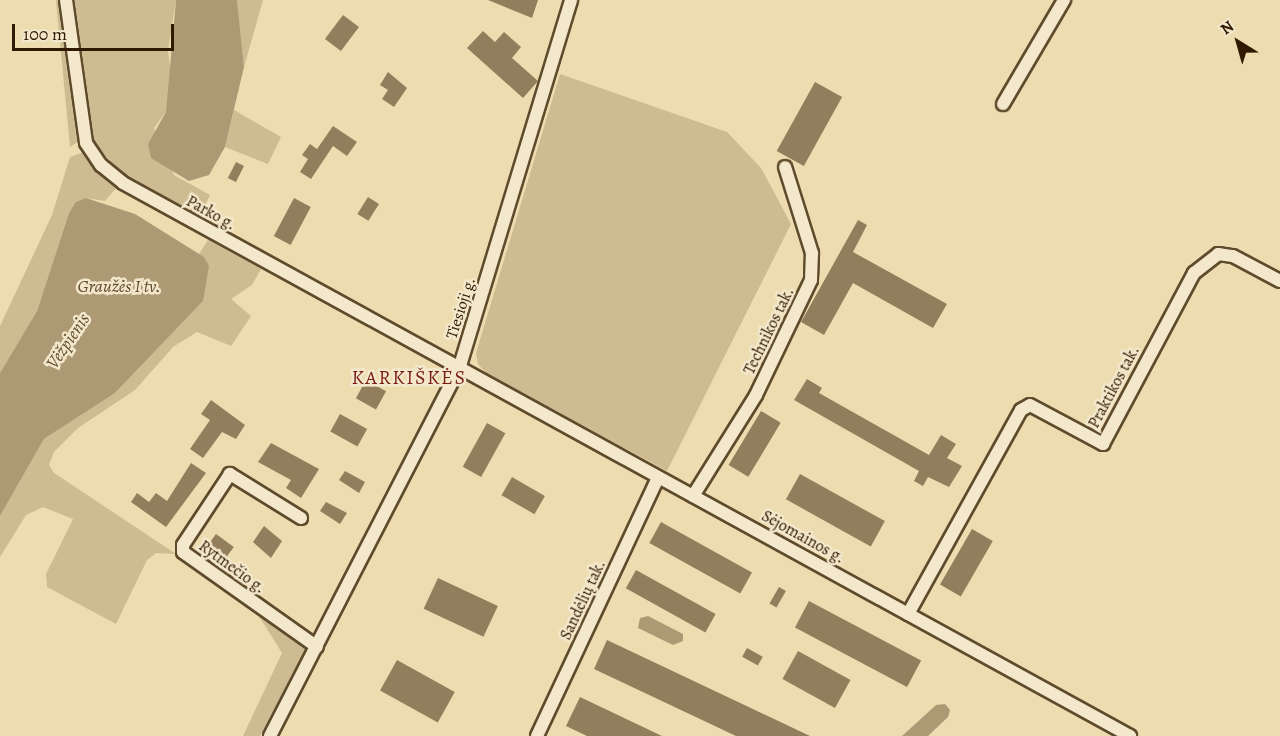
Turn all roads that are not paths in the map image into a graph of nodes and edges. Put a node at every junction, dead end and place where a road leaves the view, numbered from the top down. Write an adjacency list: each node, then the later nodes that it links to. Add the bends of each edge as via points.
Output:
1 (66, 0): 7 (street, Parko g., via 86,143 111,175)
2 (572, 0): 7 (street, Tiesioji g.)
3 (1064, 0): 4 (street)
4 (1003, 104)
5 (785, 167): 9 (street, Technikos tak., via 812,253 811,280 756,395)
6 (1280, 281): 11 (street, Praktikos tak., via 1233,256 1218,254 1194,273 1103,444 1030,405 1021,410)
7 (459, 369): 8 (street, Sėjomainos g.); 12 (street, Tiesioji g.)
8 (658, 478): 9 (street, Sėjomainos g.); 14 (street, Sandėlių tak.)
9 (693, 496): 11 (street, Sėjomainos g.)
10 (301, 518): 12 (street, Rytmečio g., via 230,474 183,545 183,552)
11 (908, 614): 15 (street, Sėjomainos g.)
12 (317, 647): 13 (street, Tiesioji g.)
13 (270, 736)
14 (537, 736)
15 (1130, 736)

